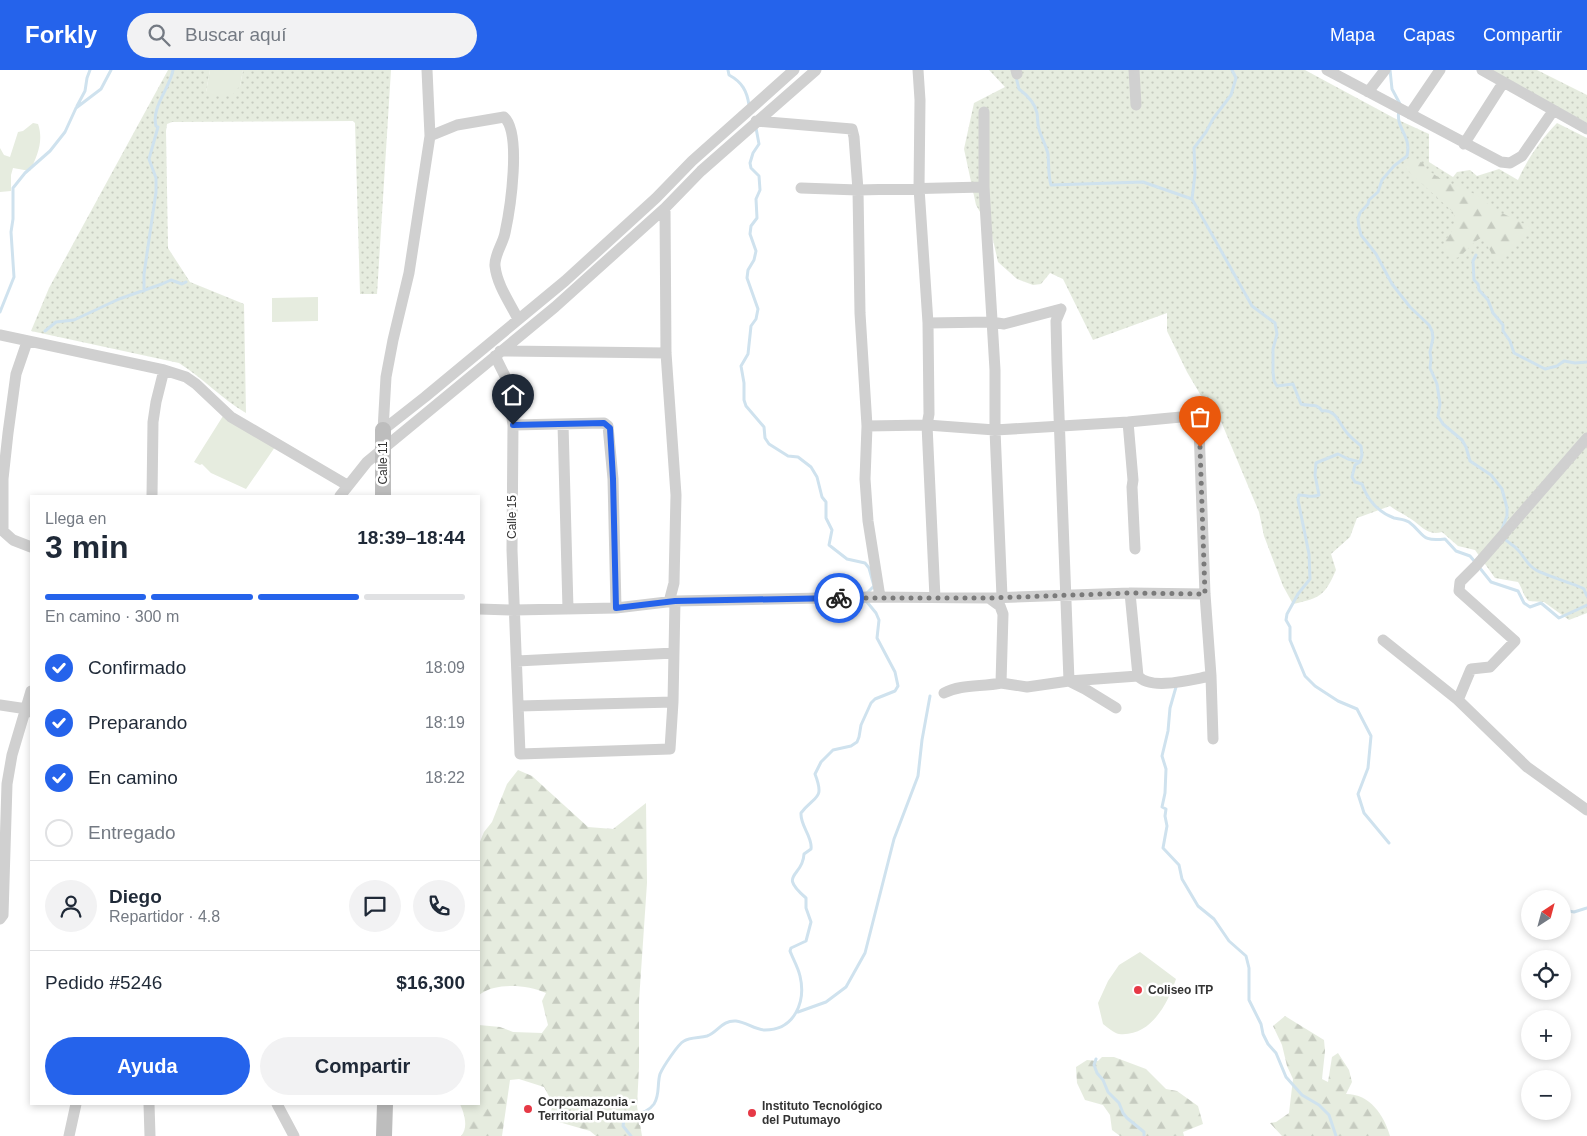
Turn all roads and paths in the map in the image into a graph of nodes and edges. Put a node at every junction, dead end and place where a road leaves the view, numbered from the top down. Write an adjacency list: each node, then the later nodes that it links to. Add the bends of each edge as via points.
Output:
1 (427, 70): 18 (street)
2 (794, 70): 25 (street, via 698,155 656,198)
3 (816, 70): 16 (street)
4 (918, 70): 22 (street)
5 (1134, 70): 12 (street)
6 (1327, 70): 11 (street)
7 (1385, 70): 11 (street)
8 (1440, 70): 15 (street)
9 (1482, 70): 10 (street)
10 (1503, 83): 13 (street); 19 (street)
11 (1368, 92): 15 (street)
12 (1136, 104)
13 (1553, 111): 17 (street); 19 (street, via 1522,156 1510,163 1501,162)
14 (984, 112): 20 (street)
15 (1410, 114): 19 (street)
16 (756, 121): 23 (street, via 852,129); 24 (street, via 701,170)
17 (1587, 129)
18 (430, 136): 25 (street, via 458,125 504,117 509,122 514,139 513,172 505,234 495,266 500,285); 41 (street, via 409,273 386,376)
19 (1464, 144)
20 (984, 187): 22 (street); 26 (street)
21 (801, 188): 23 (street)
22 (919, 188): 23 (street); 27 (street)
23 (858, 190): 39 (street, via 860,312)
24 (665, 208): 30 (street, via 555,307); 31 (street)
25 (518, 319): 33 (street)
26 (991, 322): 27 (street); 40 (street, via 1004,324 1061,308 1056,321); 42 (street)
27 (928, 323): 38 (street)
28 (0, 335): 29 (street)
29 (24, 341): 32 (street); 45 (street, via 16,374)
30 (497, 353): 31 (street); 34 (street); 37 (street, Calle 15, via 506,378)
31 (666, 353): 59 (street, via 676,494)
32 (164, 370): 46 (street, via 186,377 232,417); 47 (street, via 153,422)
33 (426, 397): 34 (street); 41 (street)
34 (431, 409): 44 (street)
35 (1128, 422): 40 (street); 51 (street); 53 (street, via 1181,417 1193,421 1199,428)
36 (563, 424): 37 (street); 60 (street, via 604,423 610,428); 62 (street)
37 (513, 425): 63 (street, Calle 15)
38 (927, 425): 39 (street); 42 (street); 57 (street)
39 (867, 426): 55 (street, via 865,479)
40 (1060, 426): 42 (street); 54 (street)
41 (383, 430): 44 (street, Calle 11)
42 (995, 430): 56 (street)
43 (1587, 438): 72 (street, via 1460,582 1459,591 1515,640 1490,667 1471,669)
44 (383, 448): 46 (street); 49 (street, Calle 11)
45 (1, 482): 50 (street, via 3,531 13,540)
46 (348, 485): 48 (street)
47 (152, 495)
48 (341, 495)
49 (383, 495)
50 (30, 547)
51 (1135, 549)
52 (1130, 593): 53 (street); 54 (street); 67 (street)
53 (1205, 594): 68 (street)
54 (1066, 595): 56 (street); 69 (street)
55 (870, 597): 57 (street); 59 (street)
56 (1002, 597): 58 (street)
57 (935, 598): 58 (street)
58 (990, 598): 70 (street, via 1000,606 1003,614)
59 (672, 601): 60 (street); 65 (street)
60 (616, 608): 62 (street)
61 (480, 609): 63 (street)
62 (568, 609): 63 (street)
63 (514, 610): 66 (street, Calle 15)
64 (1383, 640): 72 (street)
65 (674, 653): 66 (street); 73 (street)
66 (517, 661): 75 (street, Calle 15)
67 (1138, 676): 68 (street, via 1145,682 1161,683); 69 (street)
68 (1211, 676): 78 (street)
69 (1069, 681): 70 (street, via 1027,687); 76 (street)
70 (1001, 683): 71 (street, via 962,687)
71 (944, 693)
72 (1458, 700): 79 (street, via 1527,767)
73 (673, 702): 75 (street); 75 (street, Calle 15, via 670,749 606,752 520,754)
74 (0, 705): 77 (street)
75 (519, 706)
76 (1116, 708)
77 (29, 710): 80 (street, via 21,720 7,784 3,915)
78 (1213, 739)
79 (1587, 810)
80 (0, 919)
81 (76, 1105): 85 (street)
82 (149, 1105): 86 (street)
83 (278, 1105): 87 (street)
84 (385, 1105): 88 (street)
85 (69, 1136)
86 (150, 1136)
87 (294, 1136)
88 (384, 1136)

